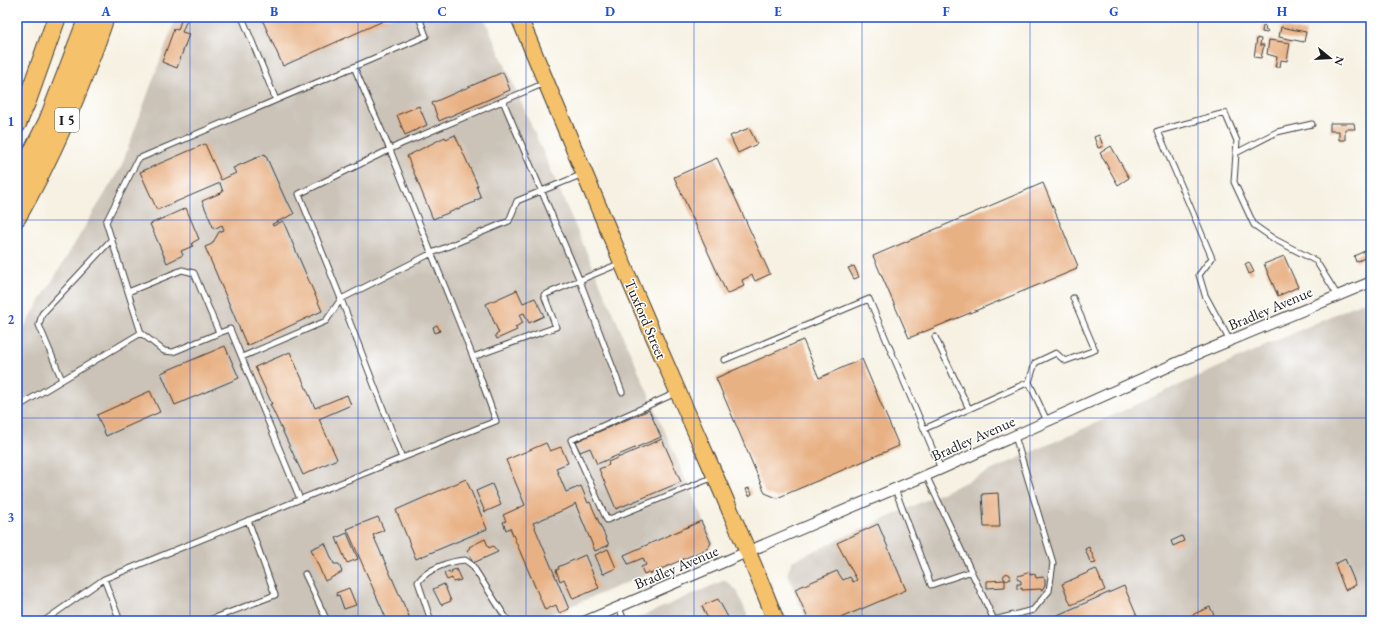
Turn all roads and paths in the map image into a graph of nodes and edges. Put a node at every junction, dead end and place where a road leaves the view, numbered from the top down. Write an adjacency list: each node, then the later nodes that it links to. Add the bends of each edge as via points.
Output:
1 (57, 17): 12 (highway)
2 (78, 17): 16 (highway)
3 (88, 17): 18 (highway, via 48,121)
4 (105, 17): 20 (highway, I 5, via 86,75 63,130)
5 (242, 17): 10 (lane)
6 (419, 17): 8 (lane, via 426,36)
7 (519, 17): 9 (main road, Tuxford Street)
8 (354, 67): 10 (lane); 14 (lane)
9 (546, 82): 11 (lane); 17 (main road, Tuxford Street)
10 (276, 100): 21 (lane, via 138,159 106,222)
11 (503, 101): 14 (lane); 19 (lane)
12 (17, 124)
13 (1312, 124): 15 (lane, via 1277,132)
14 (390, 150): 22 (lane); 29 (lane, via 299,194)
15 (1236, 153): 27 (lane, via 1234,182 1254,225 1274,239 1316,261); 33 (lane, via 1237,141 1225,114 1158,131 1212,258 1199,275 1205,295)
16 (17, 164)
17 (584, 173): 19 (lane); 23 (main road, Tuxford Street)
18 (17, 183)
19 (542, 190): 22 (lane, via 517,201 509,221); 24 (lane)
20 (17, 217)
21 (112, 240): 26 (lane); 37 (lane, via 42,314 39,325)
22 (432, 253): 29 (lane); 35 (lane)
23 (622, 263): 24 (lane); 40 (main road, Tuxford Street)
24 (580, 281): 35 (lane, via 544,295 556,327); 39 (lane)
25 (1371, 282): 27 (street, Bradley Avenue)
26 (128, 292): 30 (lane); 31 (lane, via 182,270 194,273)
27 (1338, 296): 33 (street, Bradley Avenue)
28 (1073, 298): 38 (lane, via 1095,350 1065,362 1056,353 1040,360 1035,363)
29 (341, 299): 34 (lane, via 326,321); 46 (lane)
30 (141, 333): 31 (lane, via 164,352 173,352); 37 (lane)
31 (220, 333): 34 (lane, via 230,329)
32 (935, 337): 42 (lane)
33 (1230, 341): 43 (street, Bradley Avenue)
34 (242, 357): 51 (lane)
35 (473, 358): 46 (lane, via 496,421)
36 (724, 360): 44 (lane, via 869,299)
37 (62, 380): 41 (lane)
38 (1029, 382): 42 (lane); 43 (lane)
39 (622, 392)
40 (678, 393): 49 (main road, Tuxford Street); 49 (lane, via 571,440 607,520)
41 (17, 407)
42 (969, 409): 44 (lane)
43 (1047, 421): 45 (street, Bradley Avenue)
44 (924, 429): 47 (lane)
45 (1015, 436): 47 (street, Bradley Avenue); 54 (lane, via 1053,563 1049,591 1033,610 994,620)
46 (402, 458): 51 (lane)
47 (941, 469): 48 (street, Bradley Avenue)
48 (926, 475): 50 (street, Bradley Avenue); 54 (lane)
49 (714, 476): 53 (main road, Tuxford Street)
50 (895, 489): 53 (street, Bradley Avenue); 54 (lane, via 931,585)
51 (300, 499): 52 (lane)
52 (248, 520): 56 (lane); 60 (lane, via 275,595)
53 (750, 552): 57 (street, Bradley Avenue); 66 (main road, Tuxford Street)
54 (972, 571)
55 (306, 574): 61 (lane)
56 (104, 579): 58 (lane); 59 (lane)
57 (619, 607): 64 (street, Bradley Avenue); 65 (lane)
58 (44, 621)
59 (120, 621)
60 (207, 621)
61 (327, 621)
62 (431, 621): 63 (lane, via 418,582 422,576 453,561 465,560 472,565)
63 (508, 621)
64 (586, 621)
65 (624, 621)
66 (776, 621)

